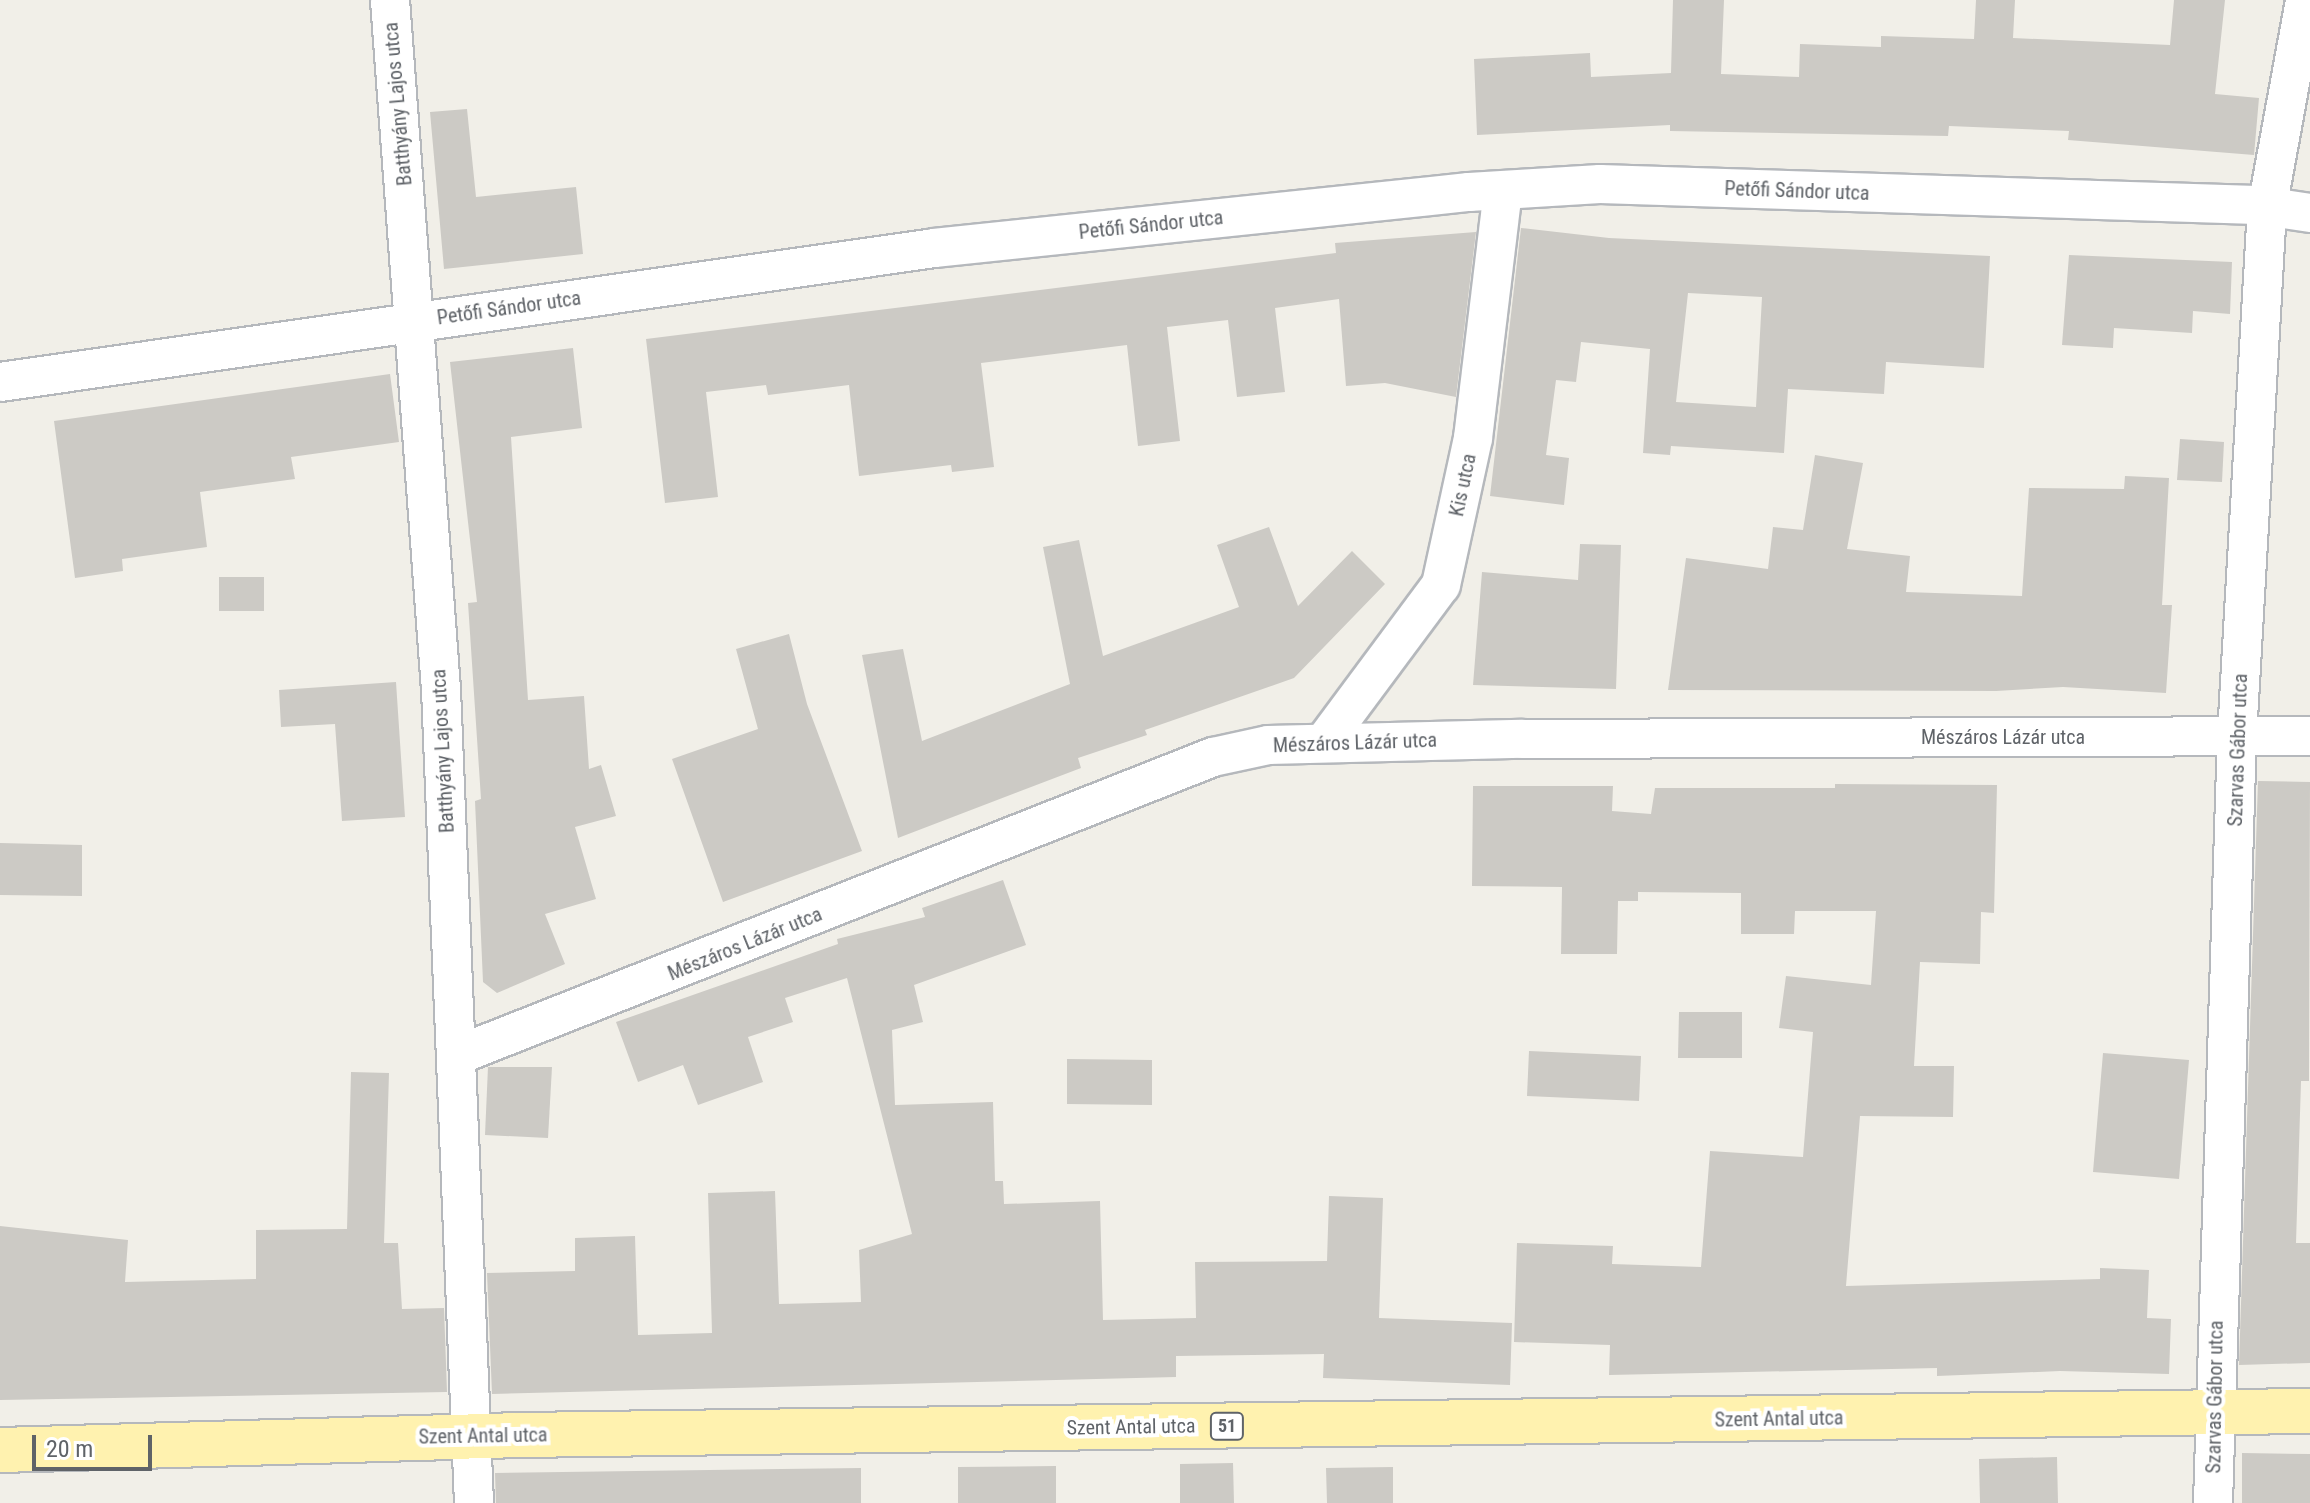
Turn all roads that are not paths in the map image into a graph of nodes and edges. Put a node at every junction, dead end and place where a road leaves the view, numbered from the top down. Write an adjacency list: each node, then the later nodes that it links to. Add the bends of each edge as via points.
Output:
1 (390, 0): 6 (street, Batthyány Lajos utca)
2 (2305, 0): 4 (street, Szarvas Gábor utca)
3 (1503, 191): 4 (street, Petőfi Sándor utca, via 1600,184); 6 (street, Petőfi Sándor utca, via 934,248); 10 (street, Kis utca, via 1473,438 1441,585)
4 (2267, 208): 5 (street, Petőfi Sándor utca); 8 (street, Szarvas Gábor utca)
5 (2310, 213)
6 (417, 321): 7 (street, Petőfi Sándor utca); 11 (street, Batthyány Lajos utca)
7 (0, 382)
8 (2237, 736): 9 (street, Mészáros Lázár utca); 10 (street, Mészáros Lázár utca); 13 (street, Szarvas Gábor utca)
9 (2310, 736)
10 (1325, 741): 11 (street, Mészáros Lázár utca, via 1213,757)
11 (458, 1055): 14 (street, Batthyány Lajos utca)
12 (2310, 1411): 13 (main road, Szent Antal utca / 51)
13 (2213, 1413): 14 (main road, Szent Antal utca / 51); 17 (street, Szarvas Gábor utca)
14 (475, 1436): 15 (main road, Szent Antal utca / 51); 16 (street, Batthyány Lajos utca)
15 (0, 1450)
16 (474, 1503)
17 (2213, 1503)

